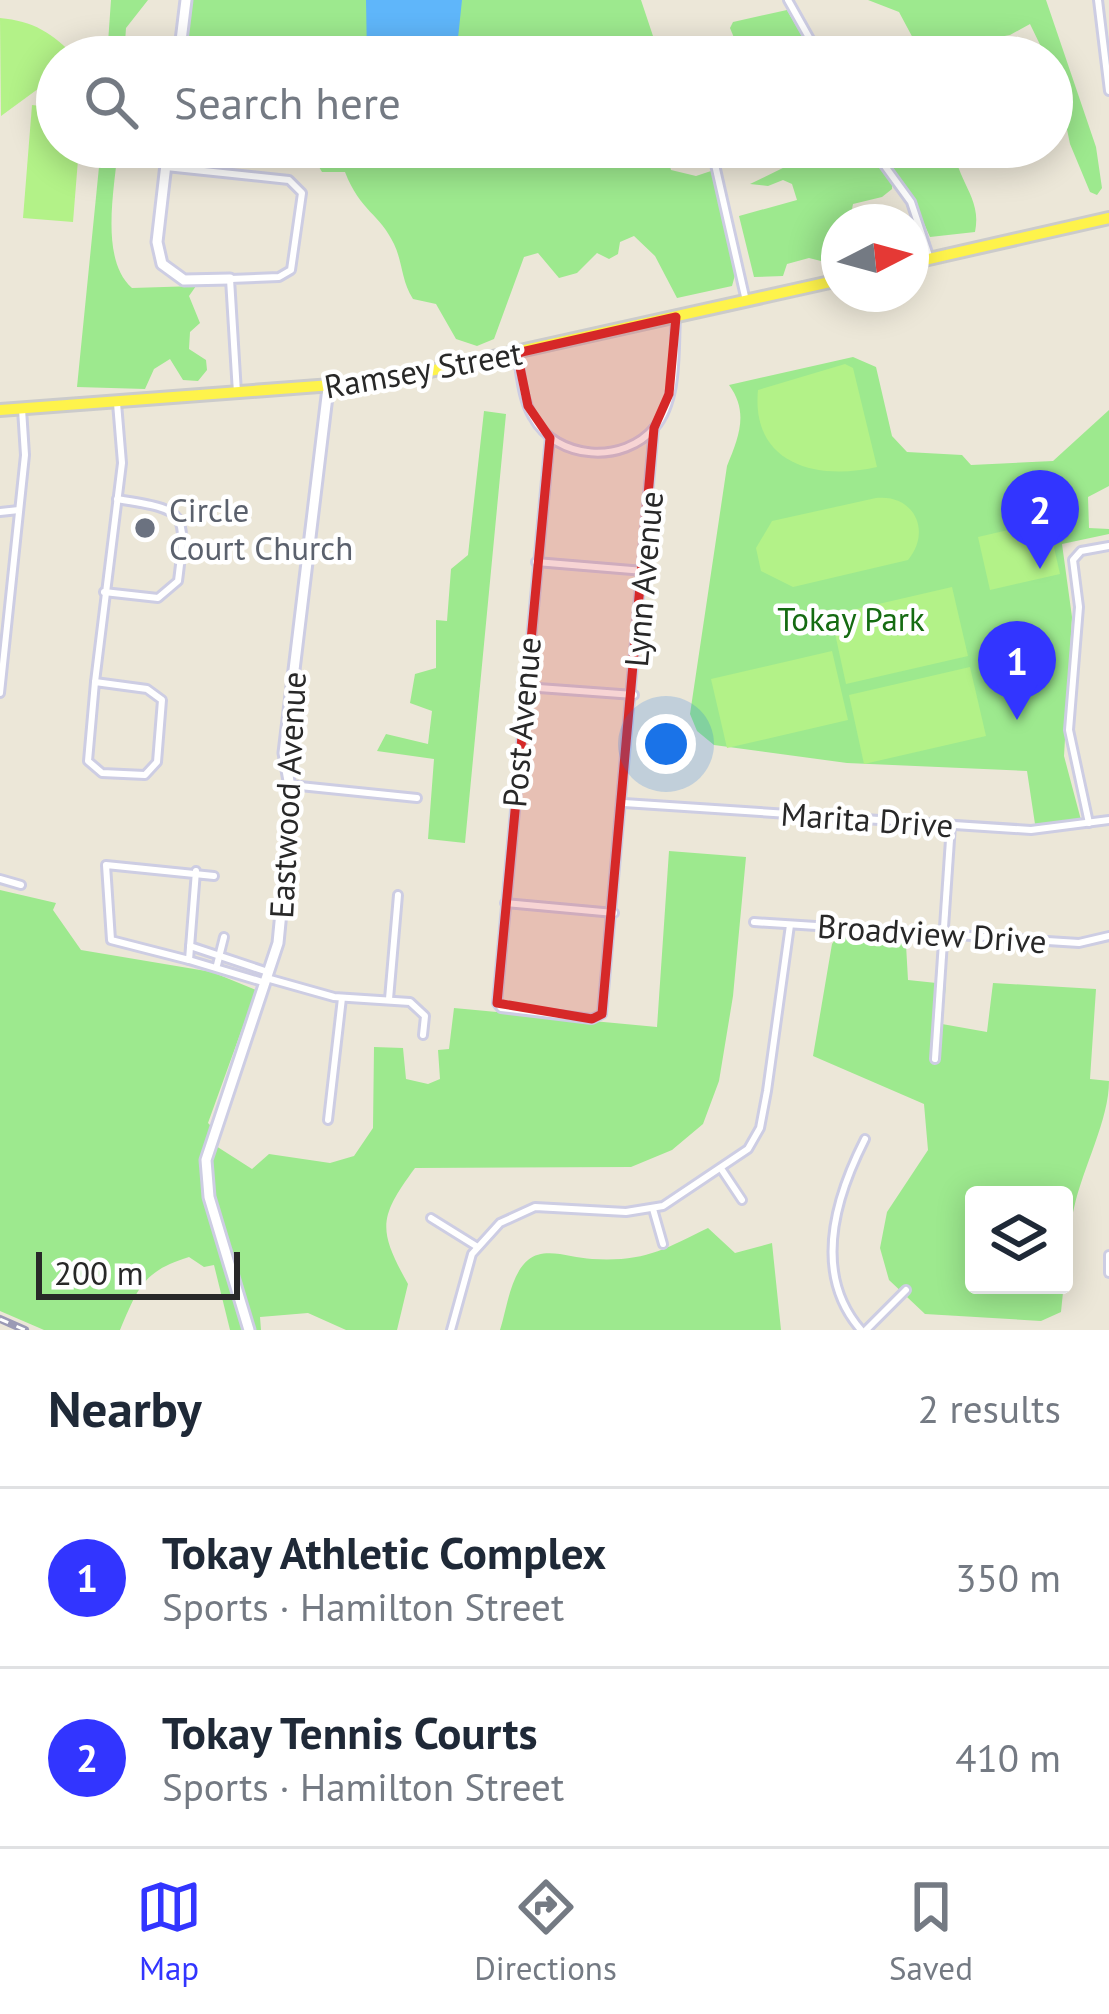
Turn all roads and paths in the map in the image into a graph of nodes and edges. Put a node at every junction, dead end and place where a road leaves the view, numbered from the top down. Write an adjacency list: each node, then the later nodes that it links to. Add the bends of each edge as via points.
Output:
1 (186, 0): 4 (street)
2 (788, 0): 5 (street)
3 (1098, 0): 6 (street)
4 (182, 36)
5 (808, 36)
6 (1109, 91)
7 (166, 168): 13 (street, via 162,264 184,280)
8 (175, 168): 13 (street, via 289,180 301,188 291,270)
9 (716, 168): 15 (street)
10 (886, 168): 12 (street, via 911,202)
11 (1109, 218): 12 (main road)
12 (930, 259)
13 (230, 280): 19 (street)
14 (821, 284): 15 (main road, Ramsey Street)
15 (746, 301): 16 (main road, Ramsey Street)
16 (676, 317): 17 (main road, Ramsey Street); 23 (street, Lynn Avenue, via 669,394)
17 (517, 353): 18 (main road, Ramsey Street); 24 (street, via 528,406)
18 (328, 388): 19 (main road, Ramsey Street); 36 (street, Eastwood Avenue, via 284,753)
19 (237, 395): 20 (main road, Ramsey Street)
20 (117, 403): 21 (main road, Ramsey Street); 25 (street)
21 (22, 409): 22 (main road, Ramsey Street); 26 (street)
22 (0, 410)
23 (654, 428): 24 (street, via 602,453); 30 (street, Lynn Avenue)
24 (550, 437): 29 (street, Post Avenue)
25 (117, 500): 31 (street); 31 (street, via 179,516 178,581 158,598)
26 (19, 510): 27 (street); 34 (street)
27 (0, 512)
28 (1109, 546): 40 (street, via 1074,555 1079,607 1069,730)
29 (536, 562): 30 (street); 33 (street, Post Avenue)
30 (644, 572): 35 (street, Lynn Avenue)
31 (104, 592): 32 (street)
32 (94, 682): 32 (street, via 88,761 102,773 145,776 157,762 161,700 147,688)
33 (525, 687): 35 (street); 47 (street, Post Avenue)
34 (0, 693)
35 (634, 695): 38 (street, Lynn Avenue)
36 (290, 785): 37 (street); 58 (street, Eastwood Avenue)
37 (417, 798)
38 (624, 803): 41 (street, Marita Drive); 48 (street, Lynn Avenue)
39 (1109, 820): 40 (street, Marita Drive)
40 (1089, 824): 41 (street, Marita Drive)
41 (951, 825): 51 (street)
42 (196, 871): 43 (street); 54 (street); 56 (street, via 106,865 111,940)
43 (214, 876)
44 (0, 879): 45 (street)
45 (21, 885)
46 (398, 895): 60 (street)
47 (505, 903): 48 (street); 61 (street, Post Avenue, via 499,1008)
48 (614, 913): 61 (street, Lynn Avenue)
49 (754, 922): 50 (street, Broadview Drive)
50 (790, 925): 51 (street, Broadview Drive); 66 (street, via 760,1128)
51 (944, 934): 52 (street, Broadview Drive, via 1079,943); 63 (street)
52 (1109, 936)
53 (224, 938): 55 (street)
54 (190, 946): 55 (street); 56 (street)
55 (220, 952): 57 (street); 58 (street)
56 (189, 960): 57 (street)
57 (217, 965): 58 (street)
58 (270, 979): 59 (street); 75 (street, Eastwood Avenue, via 206,1160 209,1197)
59 (342, 998): 60 (street); 64 (street)
60 (389, 999): 62 (street, via 422,1010)
61 (602, 1016)
62 (423, 1035)
63 (935, 1059)
64 (328, 1120)
65 (865, 1139): 77 (street, via 839,1201 832,1244 835,1285)
66 (722, 1170): 67 (street); 68 (street)
67 (742, 1200)
68 (653, 1209): 70 (street); 71 (street, via 536,1208 500,1223)
69 (431, 1218): 71 (street)
70 (663, 1244)
71 (476, 1246): 76 (street)
72 (1109, 1255): 73 (street)
73 (1109, 1273)
74 (906, 1290): 77 (street)
75 (249, 1330)
76 (452, 1330)
77 (864, 1330)

